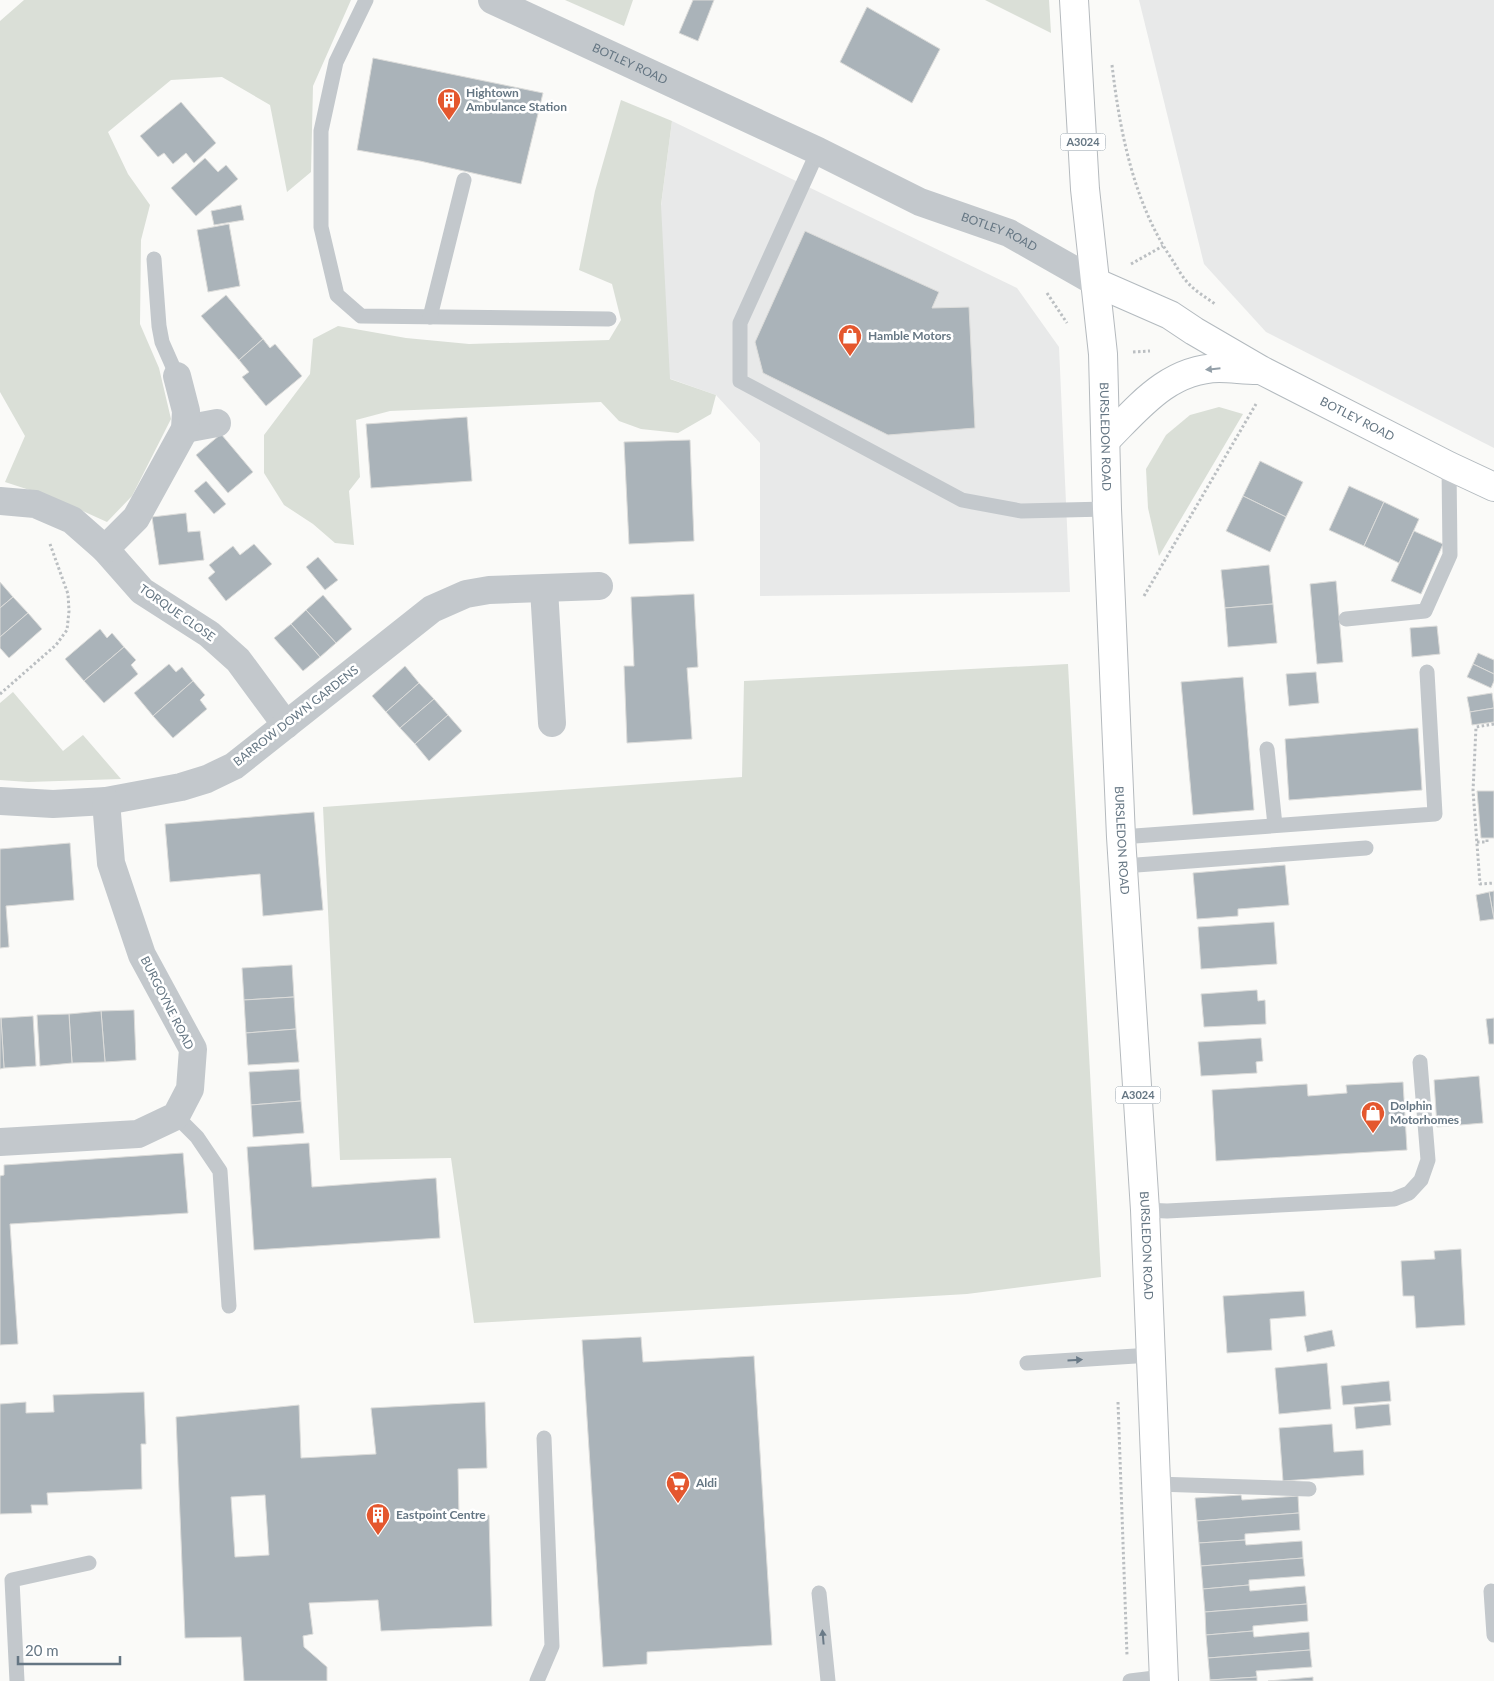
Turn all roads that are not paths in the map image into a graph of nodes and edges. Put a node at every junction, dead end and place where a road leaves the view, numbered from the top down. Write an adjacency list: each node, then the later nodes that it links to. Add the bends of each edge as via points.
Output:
1 (366, 0): 8 (lane, via 336,62 321,132 321,227 337,295 360,316)
2 (492, 0): 4 (street, BOTLEY ROAD)
3 (1074, 0): 7 (main road, BURSLEDON ROAD / A3024, via 1086,189)
4 (818, 151): 7 (street, BOTLEY ROAD, via 920,202 1009,233); 18 (lane, via 740,323 740,381 962,500 1021,511)
5 (464, 180): 8 (lane)
6 (154, 259): 11 (lane, via 162,342)
7 (1097, 283): 10 (main road, BOTLEY ROAD, via 1170,315); 14 (main road, BURSLEDON ROAD / A3024, via 1104,354)
8 (430, 317): 9 (lane)
9 (609, 319)
10 (1261, 370): 14 (main road, one-way to 14, via 1218,368 1187,374 1153,392); 15 (main road, BOTLEY ROAD)
11 (176, 376): 13 (street, via 186,412)
12 (217, 423): 13 (street)
13 (185, 429): 19 (street, via 136,518)
14 (1106, 440): 18 (main road, BURSLEDON ROAD / A3024)
15 (1449, 466): 16 (main road, BOTLEY ROAD); 22 (lane, via 1450,555 1424,611)
16 (1494, 487)
17 (0, 501): 19 (street, TORQUE CLOSE, via 35,504 72,520)
18 (1107, 509): 30 (main road, BURSLEDON ROAD / A3024)
19 (105, 549): 25 (street, TORQUE CLOSE, via 142,591 210,634 238,660)
20 (599, 586): 21 (street, BARROW DOWN GARDENS)
21 (544, 588): 24 (street); 25 (street, BARROW DOWN GARDENS, via 466,594 432,609)
22 (1346, 619)
23 (1427, 672): 29 (lane, via 1435,814)
24 (552, 723)
25 (286, 725): 28 (street, BARROW DOWN GARDENS, via 234,766 207,779 181,788)
26 (1267, 749): 29 (lane)
27 (0, 801): 28 (street, BARROW DOWN GARDENS, via 53,804)
28 (106, 801): 34 (street, BURGOYNE ROAD, via 111,863 142,955 193,1049 190,1089)
29 (1275, 825): 30 (lane)
30 (1121, 837): 32 (main road, BURSLEDON ROAD / A3024)
31 (1366, 848): 32 (lane)
32 (1123, 866): 36 (main road, BURSLEDON ROAD / A3024)
33 (1420, 1062): 36 (lane, via 1428,1160 1421,1180 1409,1194 1394,1199)
34 (176, 1116): 35 (street, via 138,1134); 37 (lane, via 197,1137 220,1171)
35 (0, 1142)
36 (1145, 1210): 38 (main road, BURSLEDON ROAD / A3024)
37 (229, 1306)
38 (1151, 1355): 39 (lane, one-way to 38); 41 (main road, BURSLEDON ROAD / A3024)
39 (1027, 1363)
40 (544, 1438): 49 (lane, via 552,1646)
41 (1156, 1484): 42 (lane); 47 (main road, BURSLEDON ROAD / A3024)
42 (1308, 1489)
43 (89, 1563): 48 (lane, via 12,1580)
44 (1491, 1591): 46 (lane)
45 (819, 1593): 50 (lane, one-way to 45)
46 (1494, 1634)
47 (1164, 1679): 51 (lane)
48 (17, 1681)
49 (537, 1681)
50 (828, 1681)
51 (1130, 1681)

